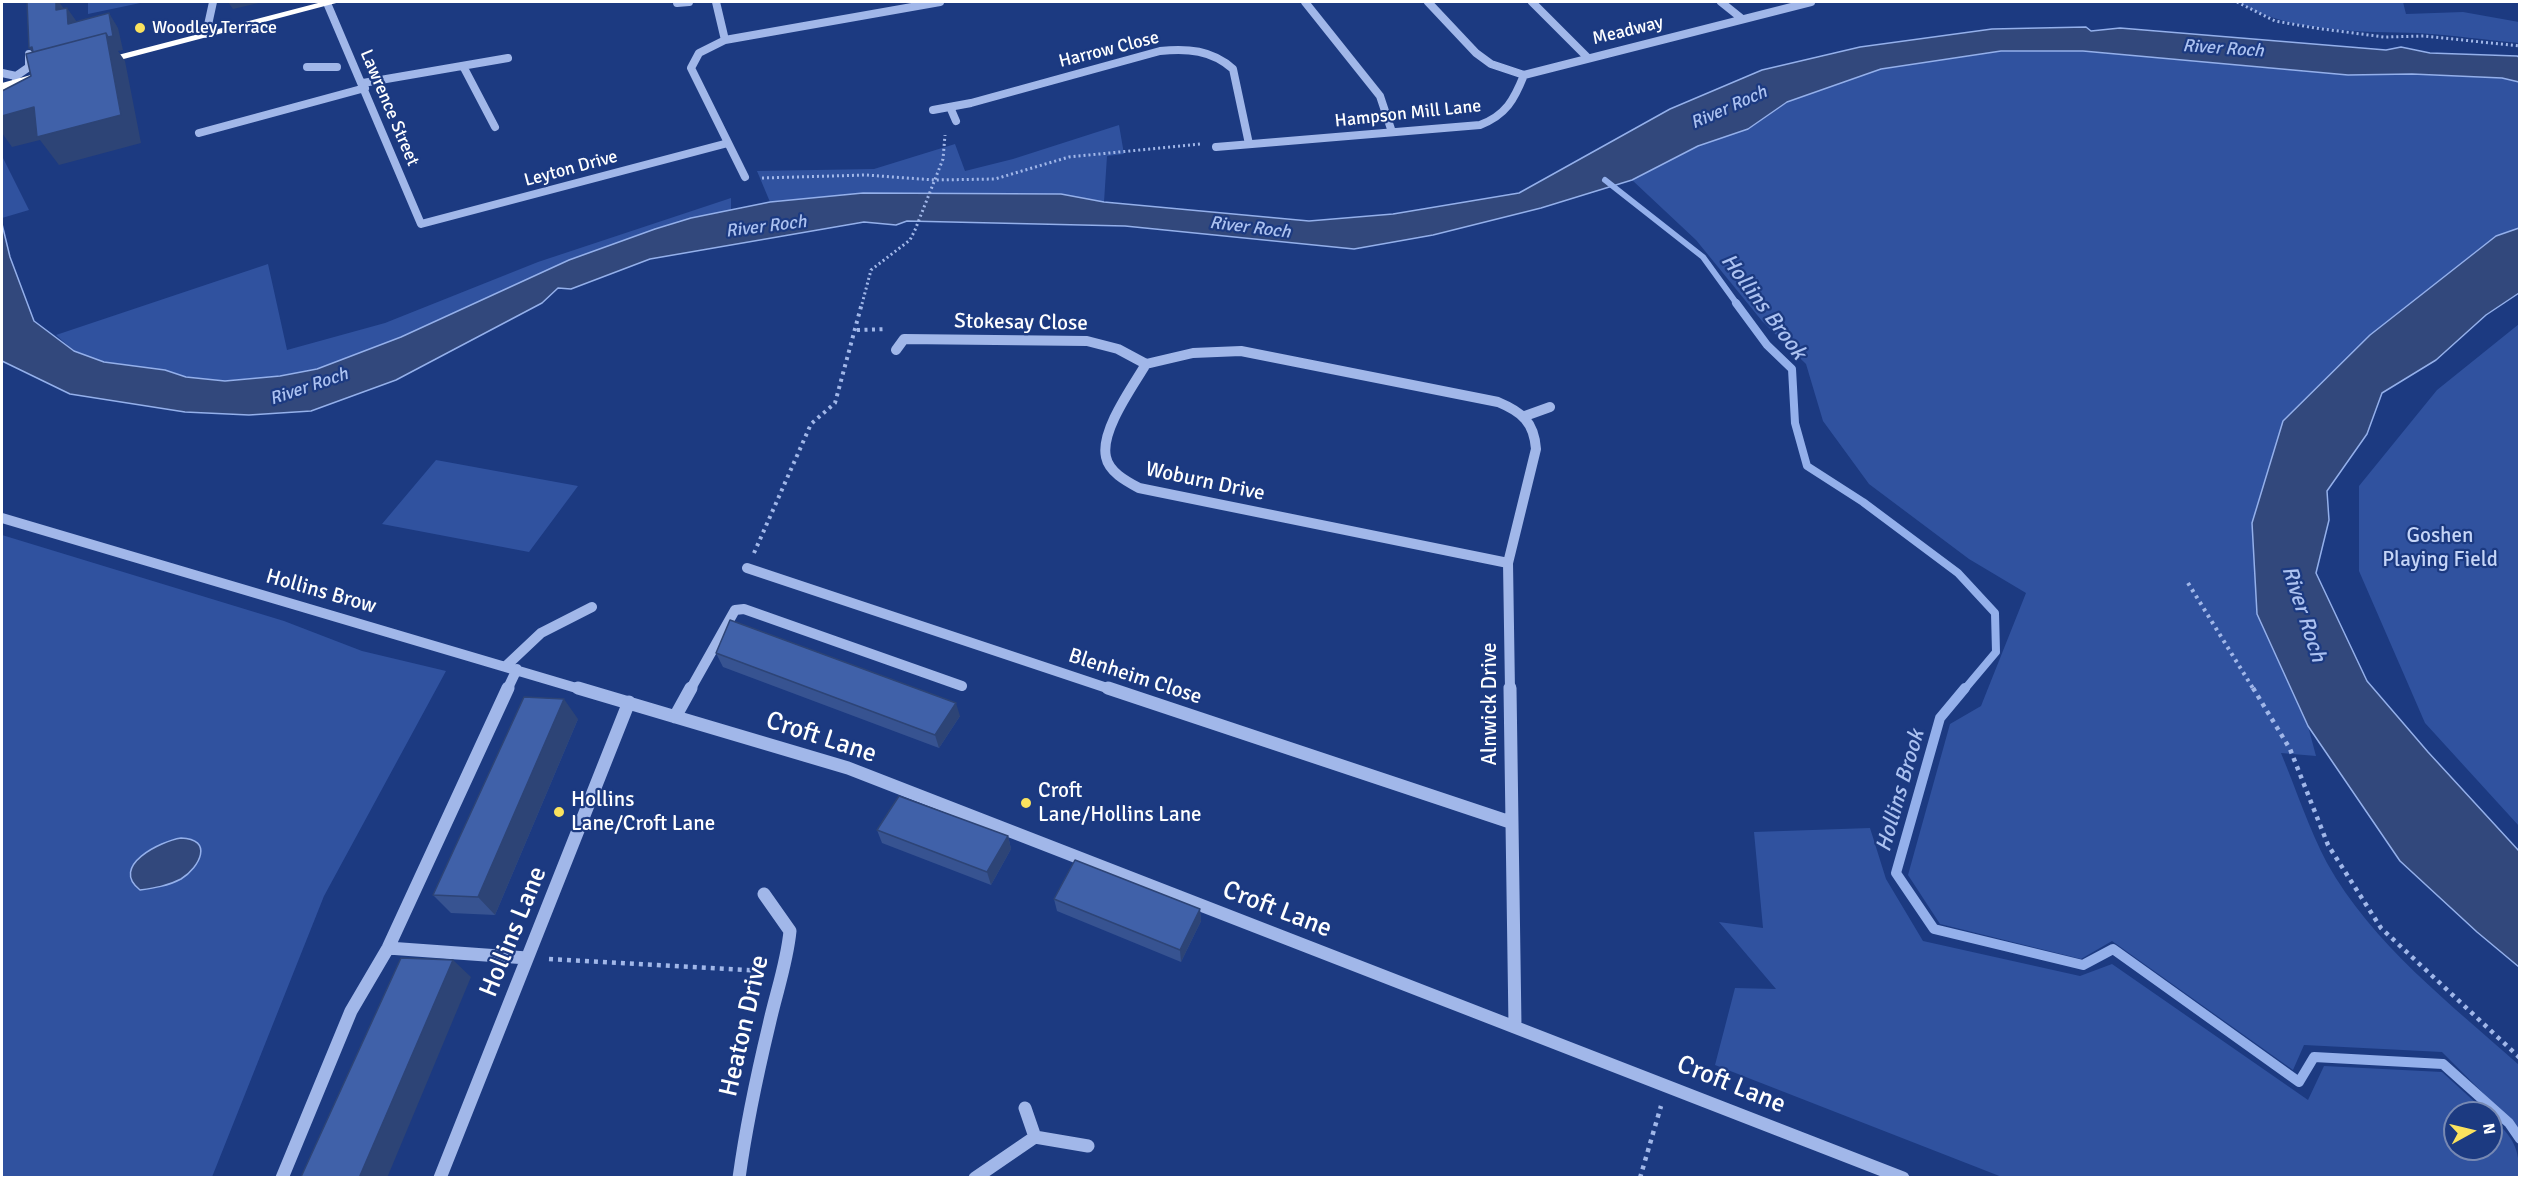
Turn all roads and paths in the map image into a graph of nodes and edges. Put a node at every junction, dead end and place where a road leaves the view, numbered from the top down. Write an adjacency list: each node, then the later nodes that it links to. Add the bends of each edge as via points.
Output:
1 (213, 2): 14 (street)
2 (331, 2): 14 (highway); 20 (street, Lawrence Street)
3 (689, 2): 12 (street)
4 (716, 2): 15 (street)
5 (940, 2): 15 (street)
6 (1305, 2): 36 (street, via 1380,96)
7 (1428, 2): 28 (street, via 1476,53 1491,64)
8 (1532, 2): 18 (street)
9 (1721, 2): 13 (street)
10 (1811, 2): 13 (street, Meadway)
11 (2237, 2): 16 (path, via 2275,21 2306,27 2384,37 2424,36)
12 (677, 3)
13 (1742, 18): 18 (street, Meadway)
14 (206, 34): 21 (highway)
15 (725, 40): 38 (street, via 702,50 691,68)
16 (2520, 46)
17 (29, 54): 29 (street, via 29,67)
18 (1587, 57): 28 (street, Meadway)
19 (508, 58): 22 (street)
20 (354, 63): 24 (street); 30 (street, Lawrence Street)
21 (88, 64)
22 (463, 66): 30 (street); 35 (street)
23 (307, 67): 24 (street)
24 (337, 67): 25 (street)
25 (329, 72)
26 (2, 73): 29 (street)
27 (47, 75): 29 (highway)
28 (1524, 75): 36 (street, Hampson Mill Lane, via 1511,107 1490,122)
29 (16, 80): 31 (highway)
30 (364, 85): 37 (street); 43 (street, Lawrence Street)
31 (2, 87)
32 (950, 107): 33 (street, Harrow Close); 34 (street); 39 (street, Harrow Close, via 1160,51 1192,50 1220,59 1233,69)
33 (933, 110)
34 (956, 121): 42 (path, via 945,131 943,159)
35 (495, 127)
36 (1392, 132): 39 (street, Hampson Mill Lane)
37 (199, 133)
38 (728, 143): 41 (street); 43 (street, Leyton Drive)
39 (1249, 144): 40 (street, Hampson Mill Lane)
40 (1216, 147): 42 (path, via 1215,142 1102,152 1069,157 995,179)
41 (745, 177): 42 (path, via 866,175)
42 (934, 180): 44 (path, via 909,240 871,270)
43 (421, 225)
44 (857, 330): 45 (path, via 892,329); 52 (path, via 835,403 811,424)
45 (904, 339): 46 (street); 47 (street, Stokesay Close, via 1087,341 1130,352)
46 (896, 350)
47 (1146, 364): 49 (street, via 1192,352 1241,351 1464,394 1498,402); 51 (street, Woburn Drive, via 1107,439 1106,456 1114,472 1126,482 1139,488)
48 (1550, 407): 49 (street)
49 (1525, 416): 51 (street, Alnwick Drive, via 1535,430 1536,449)
50 (2, 518): 55 (street, Hollins Brow)
51 (1508, 563): 59 (street, Alnwick Drive)
52 (747, 568): 59 (street, Blenheim Close)
53 (2188, 583): 65 (path, via 2290,749 2328,845 2381,928)
54 (592, 607): 55 (street, via 541,633)
55 (511, 668): 57 (street, Hollins Brow); 61 (street)
56 (962, 686): 58 (street, via 757,612 735,610)
57 (629, 702): 58 (street, Croft Lane); 62 (street, Hollins Lane)
58 (675, 717): 64 (street, Croft Lane, via 848,768)
59 (1510, 822): 64 (street, Alnwick Drive)
60 (764, 894): 63 (street, Heaton Drive, via 790,931)
61 (388, 948): 62 (street); 70 (street, via 351,1011)
62 (527, 958): 63 (path); 71 (street, Hollins Lane)
63 (782, 972): 72 (street, Heaton Drive)
64 (1515, 1026): 66 (street, Croft Lane)
65 (2520, 1058)
66 (1667, 1084): 74 (path); 75 (street, Croft Lane)
67 (1025, 1108): 68 (street)
68 (1035, 1137): 69 (street); 73 (street)
69 (1088, 1146)
70 (282, 1178)
71 (440, 1178)
72 (739, 1178)
73 (975, 1178)
74 (1640, 1178)
75 (1903, 1178)

